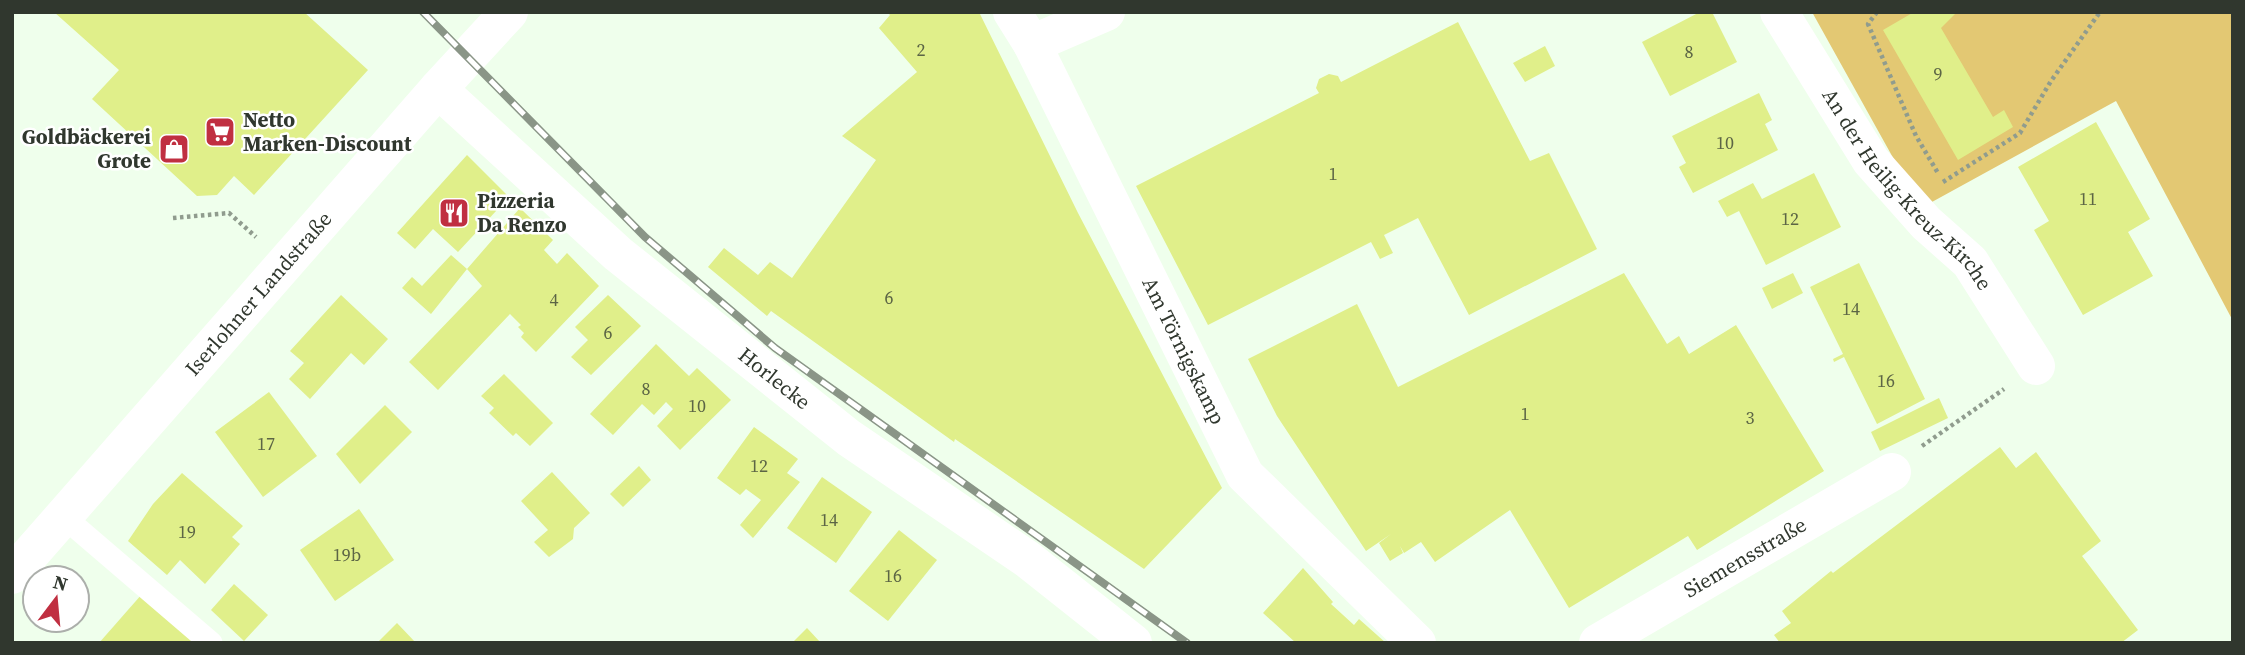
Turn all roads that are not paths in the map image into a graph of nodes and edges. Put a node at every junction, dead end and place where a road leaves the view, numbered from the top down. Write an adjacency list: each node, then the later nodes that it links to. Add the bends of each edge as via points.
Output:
1 (509, 12): 6 (street, Iserlohner Landstraße)
2 (1012, 12): 5 (street, Am Törnigskamp)
3 (1106, 12): 5 (street)
4 (1779, 12): 7 (street, An der Heilig-Kreuz-Kirche, via 1871,161 1926,223 1970,262)
5 (1032, 44): 13 (street, Am Törnigskamp, via 1245,475)
6 (438, 89): 9 (street, Iserlohner Landstraße); 12 (street, Horlecke, via 618,254 849,438 1027,559)
7 (2036, 366)
8 (1892, 472): 14 (street, Siemensstraße)
9 (64, 517): 10 (street, Iserlohner Landstraße); 11 (lane)
10 (12, 575)
11 (211, 643)
12 (1133, 643)
13 (1417, 643)
14 (1598, 643)

